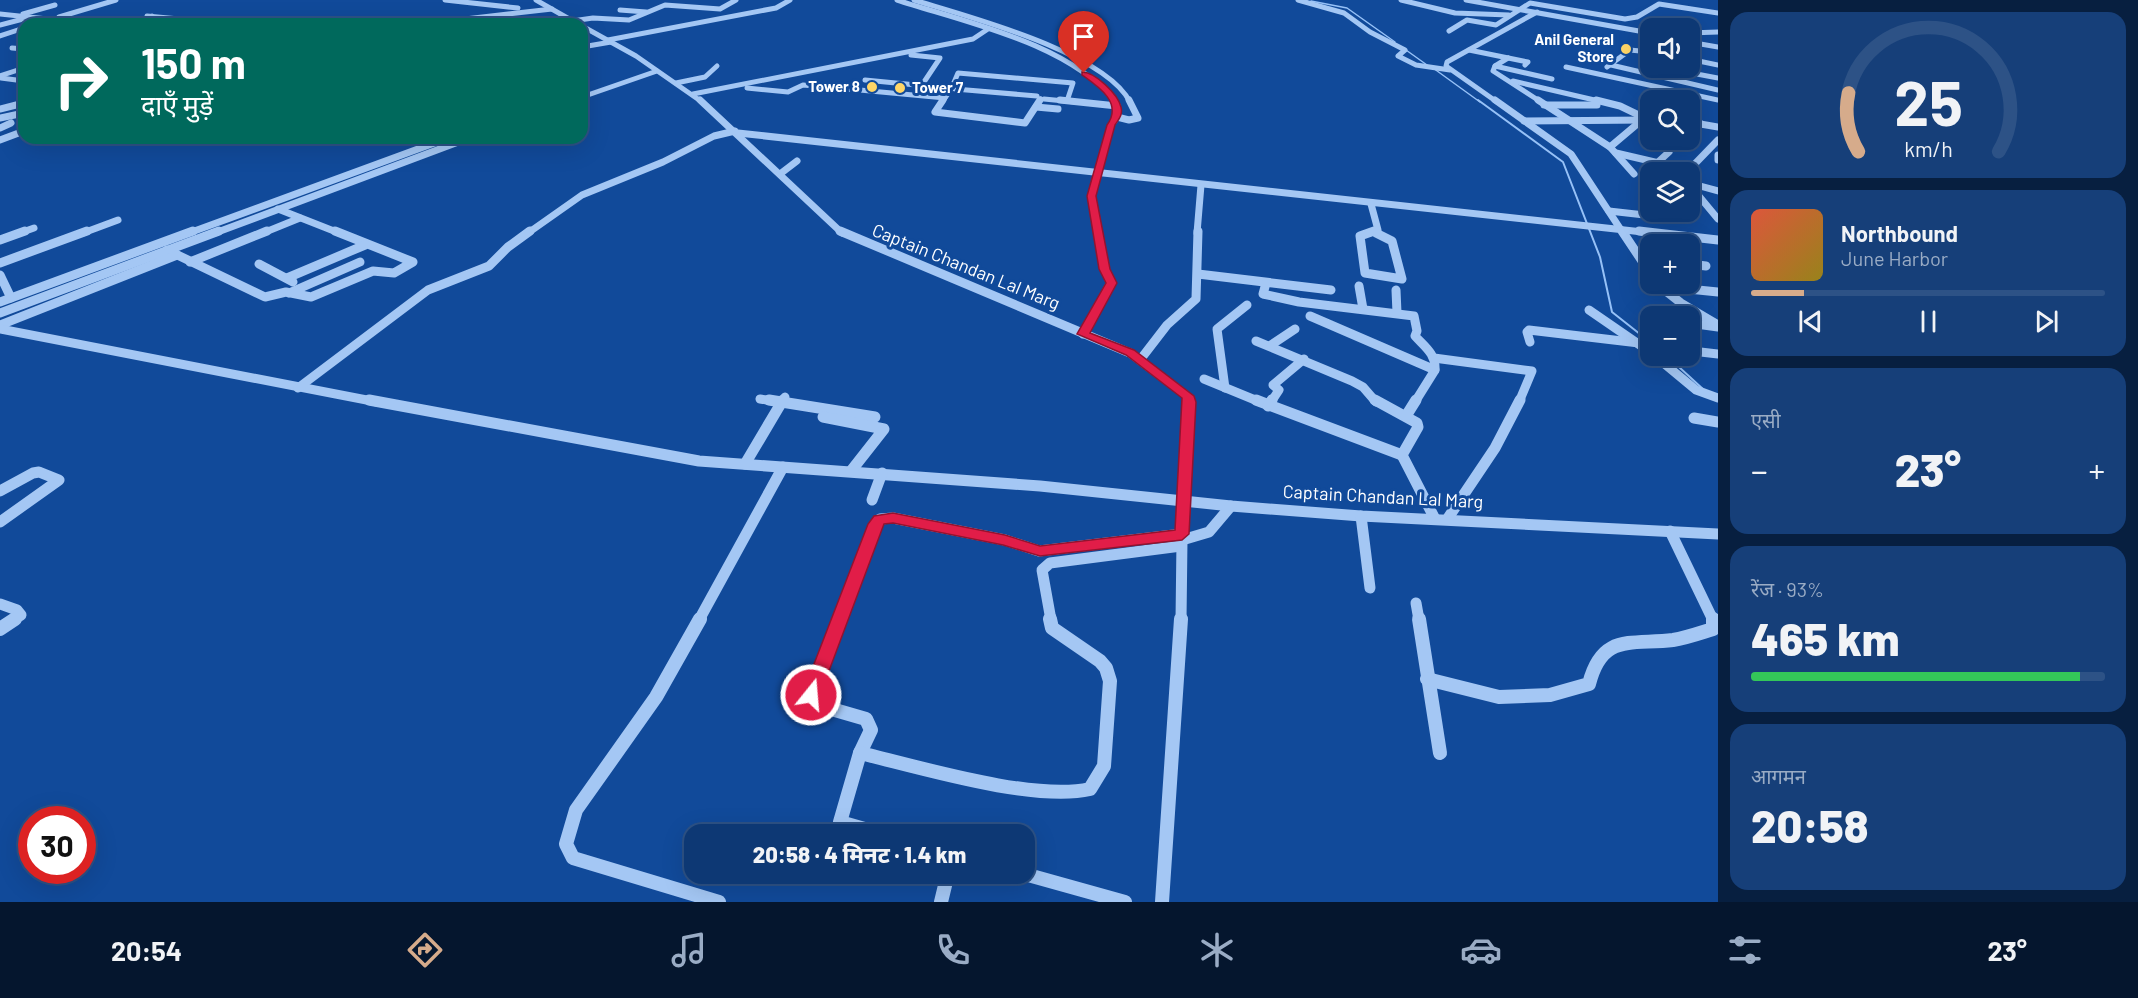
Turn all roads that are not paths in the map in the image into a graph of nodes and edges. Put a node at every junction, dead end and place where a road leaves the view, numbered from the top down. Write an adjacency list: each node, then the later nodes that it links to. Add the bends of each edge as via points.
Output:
1 (116, 0): 17 (street)
2 (445, 0): 15 (street)
3 (536, 0): 12 (street, Captain Chandan Lal Marg)
4 (736, 0): 18 (street, via 723,9 665,5)
5 (790, 0): 43 (street, via 776,8)
6 (897, 0): 35 (street)
7 (914, 0): 102 (street, via 1038,40 1086,64 1120,88 1135,105 1135,120)
8 (1298, 0): 63 (street, via 1344,13 1405,50 1398,56 1404,61)
9 (1401, 0): 13 (street, via 1479,15 1505,16)
10 (1466, 0): 13 (street)
11 (1472, 0): 13 (street)
12 (552, 9): 15 (street); 30 (street, Captain Chandan Lal Marg)
13 (1518, 9): 16 (street); 19 (street, via 1532,3 1622,15 1651,11 1659,4); 38 (street, via 1496,25 1467,21)
14 (620, 10): 18 (street)
15 (527, 11): 23 (street)
16 (1532, 11): 37 (street); 49 (street); 63 (street, via 1443,61)
17 (77, 12): 21 (street, via 54,7); 26 (street)
18 (650, 12): 31 (street, via 629,20)
19 (1718, 13)
20 (0, 14): 21 (street)
21 (18, 16): 22 (street)
22 (29, 17): 24 (street); 25 (street)
23 (469, 17): 29 (street)
24 (25, 18)
25 (41, 18)
26 (56, 18)
27 (145, 18): 28 (street)
28 (169, 18)
29 (462, 18)
30 (567, 18)
31 (588, 18)
32 (18, 20): 33 (street)
33 (0, 25)
34 (588, 29): 43 (street, Captain Chandan Lal Marg)
35 (988, 29): 81 (street, via 973,39); 95 (street, via 1029,44 1084,73 1102,86)
36 (18, 30): 41 (street)
37 (1640, 30)
38 (1449, 31)
39 (1700, 32): 40 (street)
40 (1718, 33)
41 (1, 36): 42 (street)
42 (18, 37)
43 (609, 41): 45 (street); 59 (street, Captain Chandan Lal Marg)
44 (1700, 44): 46 (street)
45 (588, 46)
46 (1718, 47)
47 (12, 48): 48 (street)
48 (18, 48)
49 (1469, 50): 51 (street); 63 (street)
50 (1640, 51): 54 (street, via 1630,50)
51 (1508, 58): 53 (street); 57 (street)
52 (1700, 61): 55 (street)
53 (1526, 64)
54 (1611, 65): 65 (street); 83 (street)
55 (1718, 65)
56 (717, 66): 75 (street, via 705,77)
57 (1495, 66): 71 (street, via 1493,71); 72 (street)
58 (18, 67): 64 (street)
59 (654, 68): 75 (street, Captain Chandan Lal Marg); 77 (street); 85 (street)
60 (843, 68): 69 (street); 76 (street, via 909,55 940,58); 78 (street)
61 (1566, 68): 65 (street)
62 (18, 69): 67 (street)
63 (1440, 69): 105 (street)
64 (0, 71)
65 (1597, 74): 82 (street)
66 (1700, 75): 70 (street)
67 (0, 77): 73 (street)
68 (18, 78): 73 (street)
69 (860, 78): 76 (street); 79 (street); 80 (street)
70 (1718, 78)
71 (1504, 79): 94 (street); 96 (street)
72 (1552, 79)
73 (12, 80): 74 (street)
74 (18, 80)
75 (676, 83): 84 (street, Captain Chandan Lal Marg)
76 (922, 85): 80 (street)
77 (588, 88)
78 (744, 88): 79 (street, via 788,92 803,84); 81 (street)
79 (849, 89): 88 (street)
80 (950, 89): 88 (street); 89 (street); 90 (street, via 958,73 1072,83)
81 (718, 90): 84 (street)
82 (1668, 90)
83 (1718, 90)
84 (693, 94): 112 (street, Captain Chandan Lal Marg)
85 (588, 95)
86 (1700, 97): 91 (street)
87 (18, 98): 92 (street)
88 (945, 98): 97 (street, via 935,112 1025,123)
89 (1040, 98): 90 (street); 97 (street)
90 (1067, 100): 95 (street)
91 (1718, 100)
92 (0, 103)
93 (18, 104): 98 (street)
94 (1615, 104): 96 (street); 101 (street)
95 (1117, 105): 102 (street)
96 (1544, 105): 106 (street)
97 (1036, 107): 99 (street)
98 (0, 109)
99 (1058, 109)
100 (18, 114): 103 (street)
101 (1640, 116)
102 (1117, 117): 124 (street)
103 (0, 118)
104 (1640, 120): 106 (street)
105 (1524, 121): 106 (street); 137 (street, via 1570,154)
106 (1567, 121): 118 (street)
107 (11, 123): 111 (street)
108 (1701, 124): 110 (street)
109 (1640, 126): 118 (street)
110 (1718, 127)
111 (0, 128)
112 (736, 132): 124 (street); 125 (street, Captain Chandan Lal Marg); 196 (street, via 714,136 582,195 508,247 489,266 428,290)
113 (18, 133): 114 (street)
114 (0, 140)
115 (1718, 140): 123 (street)
116 (432, 144): 170 (street)
117 (453, 144): 136 (street)
118 (1613, 150): 121 (street); 126 (street)
119 (1669, 152): 122 (street)
120 (797, 160): 125 (street)
121 (1654, 162)
122 (1658, 162)
123 (1699, 162)
124 (1097, 173): 128 (street); 183 (street, via 1092,210 1104,269 1111,283)
125 (780, 174): 183 (street, Captain Chandan Lal Marg, via 844,235 859,243)
126 (1634, 174)
127 (1700, 178): 129 (street)
128 (1202, 184): 134 (street); 157 (street)
129 (1718, 184)
130 (1700, 186): 131 (street)
131 (1718, 190)
132 (1700, 197): 133 (street)
133 (1704, 202): 135 (street); 140 (street)
134 (1371, 204): 143 (street); 144 (street, via 1378,226)
135 (1718, 205)
136 (278, 209): 139 (street); 148 (street)
137 (1609, 211): 138 (street); 143 (street)
138 (1640, 214)
139 (300, 218): 147 (street); 152 (street)
140 (1718, 219)
141 (118, 220): 154 (street)
142 (34, 228): 145 (street)
143 (1623, 231): 146 (street); 149 (street)
144 (1376, 232): 144 (street, via 1392,241 1402,279 1365,273 1360,236)
145 (0, 240)
146 (1718, 240)
147 (365, 245): 150 (street); 156 (street, via 413,262 394,273)
148 (167, 250): 151 (street); 176 (street)
149 (1640, 252)
150 (343, 254): 153 (street); 159 (street)
151 (177, 255): 152 (street); 181 (street)
152 (190, 262): 168 (street, via 262,297)
153 (360, 262): 156 (street); 163 (street)
154 (0, 263)
155 (259, 264): 159 (street)
156 (377, 270): 168 (street, via 311,297)
157 (1198, 274): 160 (street); 192 (street, via 1195,301 1167,325)
158 (0, 275): 170 (street)
159 (287, 278): 163 (street)
160 (1266, 283): 161 (street); 172 (street, via 1263,294)
161 (1300, 286): 164 (street); 172 (street)
162 (1359, 286): 174 (street)
163 (301, 287): 168 (street)
164 (1331, 290)
165 (1396, 290): 177 (street)
166 (1700, 290): 167 (street)
167 (1718, 292)
168 (289, 293)
169 (1670, 294): 180 (street)
170 (10, 298): 171 (street)
171 (0, 302)
172 (1304, 302): 174 (street)
173 (1247, 305): 197 (street, via 1217,329)
174 (1363, 309): 177 (street)
175 (1589, 310): 186 (street)
176 (0, 313)
177 (1397, 313): 190 (street, via 1414,316 1415,336)
178 (1310, 316): 194 (street, via 1354,331)
179 (1700, 324): 180 (street)
180 (1718, 326)
181 (0, 327): 196 (street)
182 (1295, 329): 187 (street)
183 (1083, 334): 192 (street, Captain Chandan Lal Marg)
184 (1256, 341): 187 (street)
185 (1530, 342): 186 (street, via 1529,330)
186 (1640, 344)
187 (1271, 345): 191 (street)
188 (1700, 352): 189 (street)
189 (1718, 354)
190 (1434, 358): 194 (street); 217 (street, via 1532,372 1482,472)
191 (1304, 359): 201 (street, via 1274,385 1279,390); 202 (street, via 1363,387 1377,403)
192 (1140, 360): 213 (street, Captain Chandan Lal Marg, via 1190,402)
193 (1669, 366): 198 (street)
194 (1436, 370): 202 (street)
195 (1204, 379): 197 (street)
196 (298, 388): 208 (street, via 699,461)
197 (1225, 388): 201 (street)
198 (1712, 397)
199 (760, 399): 200 (street)
200 (783, 399): 204 (street); 208 (street)
201 (1268, 406): 207 (street)
202 (1406, 416): 207 (street, via 1418,427)
203 (823, 417): 210 (street, via 884,429)
204 (875, 417)
205 (1694, 418): 206 (street)
206 (1718, 422)
207 (1402, 455): 217 (street)
208 (746, 464): 209 (street)
209 (783, 467): 210 (street); 232 (street, via 656,697 576,810 568,830 566,844 573,858)
210 (851, 471): 211 (street)
211 (882, 473): 213 (street); 214 (street)
212 (0, 491): 218 (street, via 33,473 59,480)
213 (1184, 499): 215 (street, Captain Chandan Lal Marg); 221 (street)
214 (872, 500)
215 (1231, 506): 216 (street, Captain Chandan Lal Marg); 221 (street, via 1209,532)
216 (1361, 516): 217 (street, Captain Chandan Lal Marg); 222 (street)
217 (1442, 519): 219 (street, Captain Chandan Lal Marg)
218 (0, 522)
219 (1670, 531): 220 (street, Captain Chandan Lal Marg); 226 (street, via 1713,618 1713,629 1672,640 1627,642 1608,648 1592,663 1589,684 1550,695 1499,697)
220 (1718, 534)
221 (1182, 540): 227 (street, via 1040,551 1005,540 893,518 880,519 811,695 824,705 866,719 871,730); 227 (street, via 1050,563 1042,570 1052,628 1100,661 1110,681 1104,766 1089,790 1039,791); 235 (street, via 1181,646)
222 (1370, 588)
223 (1416, 603): 226 (street)
224 (0, 604): 225 (street, via 21,615)
225 (0, 629)
226 (1427, 679): 228 (street)
227 (860, 753): 229 (street, via 840,822)
228 (1440, 753)
229 (847, 824)
230 (1035, 877): 234 (street)
231 (945, 884): 233 (street)
232 (718, 902)
233 (941, 902)
234 (1125, 902)
235 (1162, 902)

